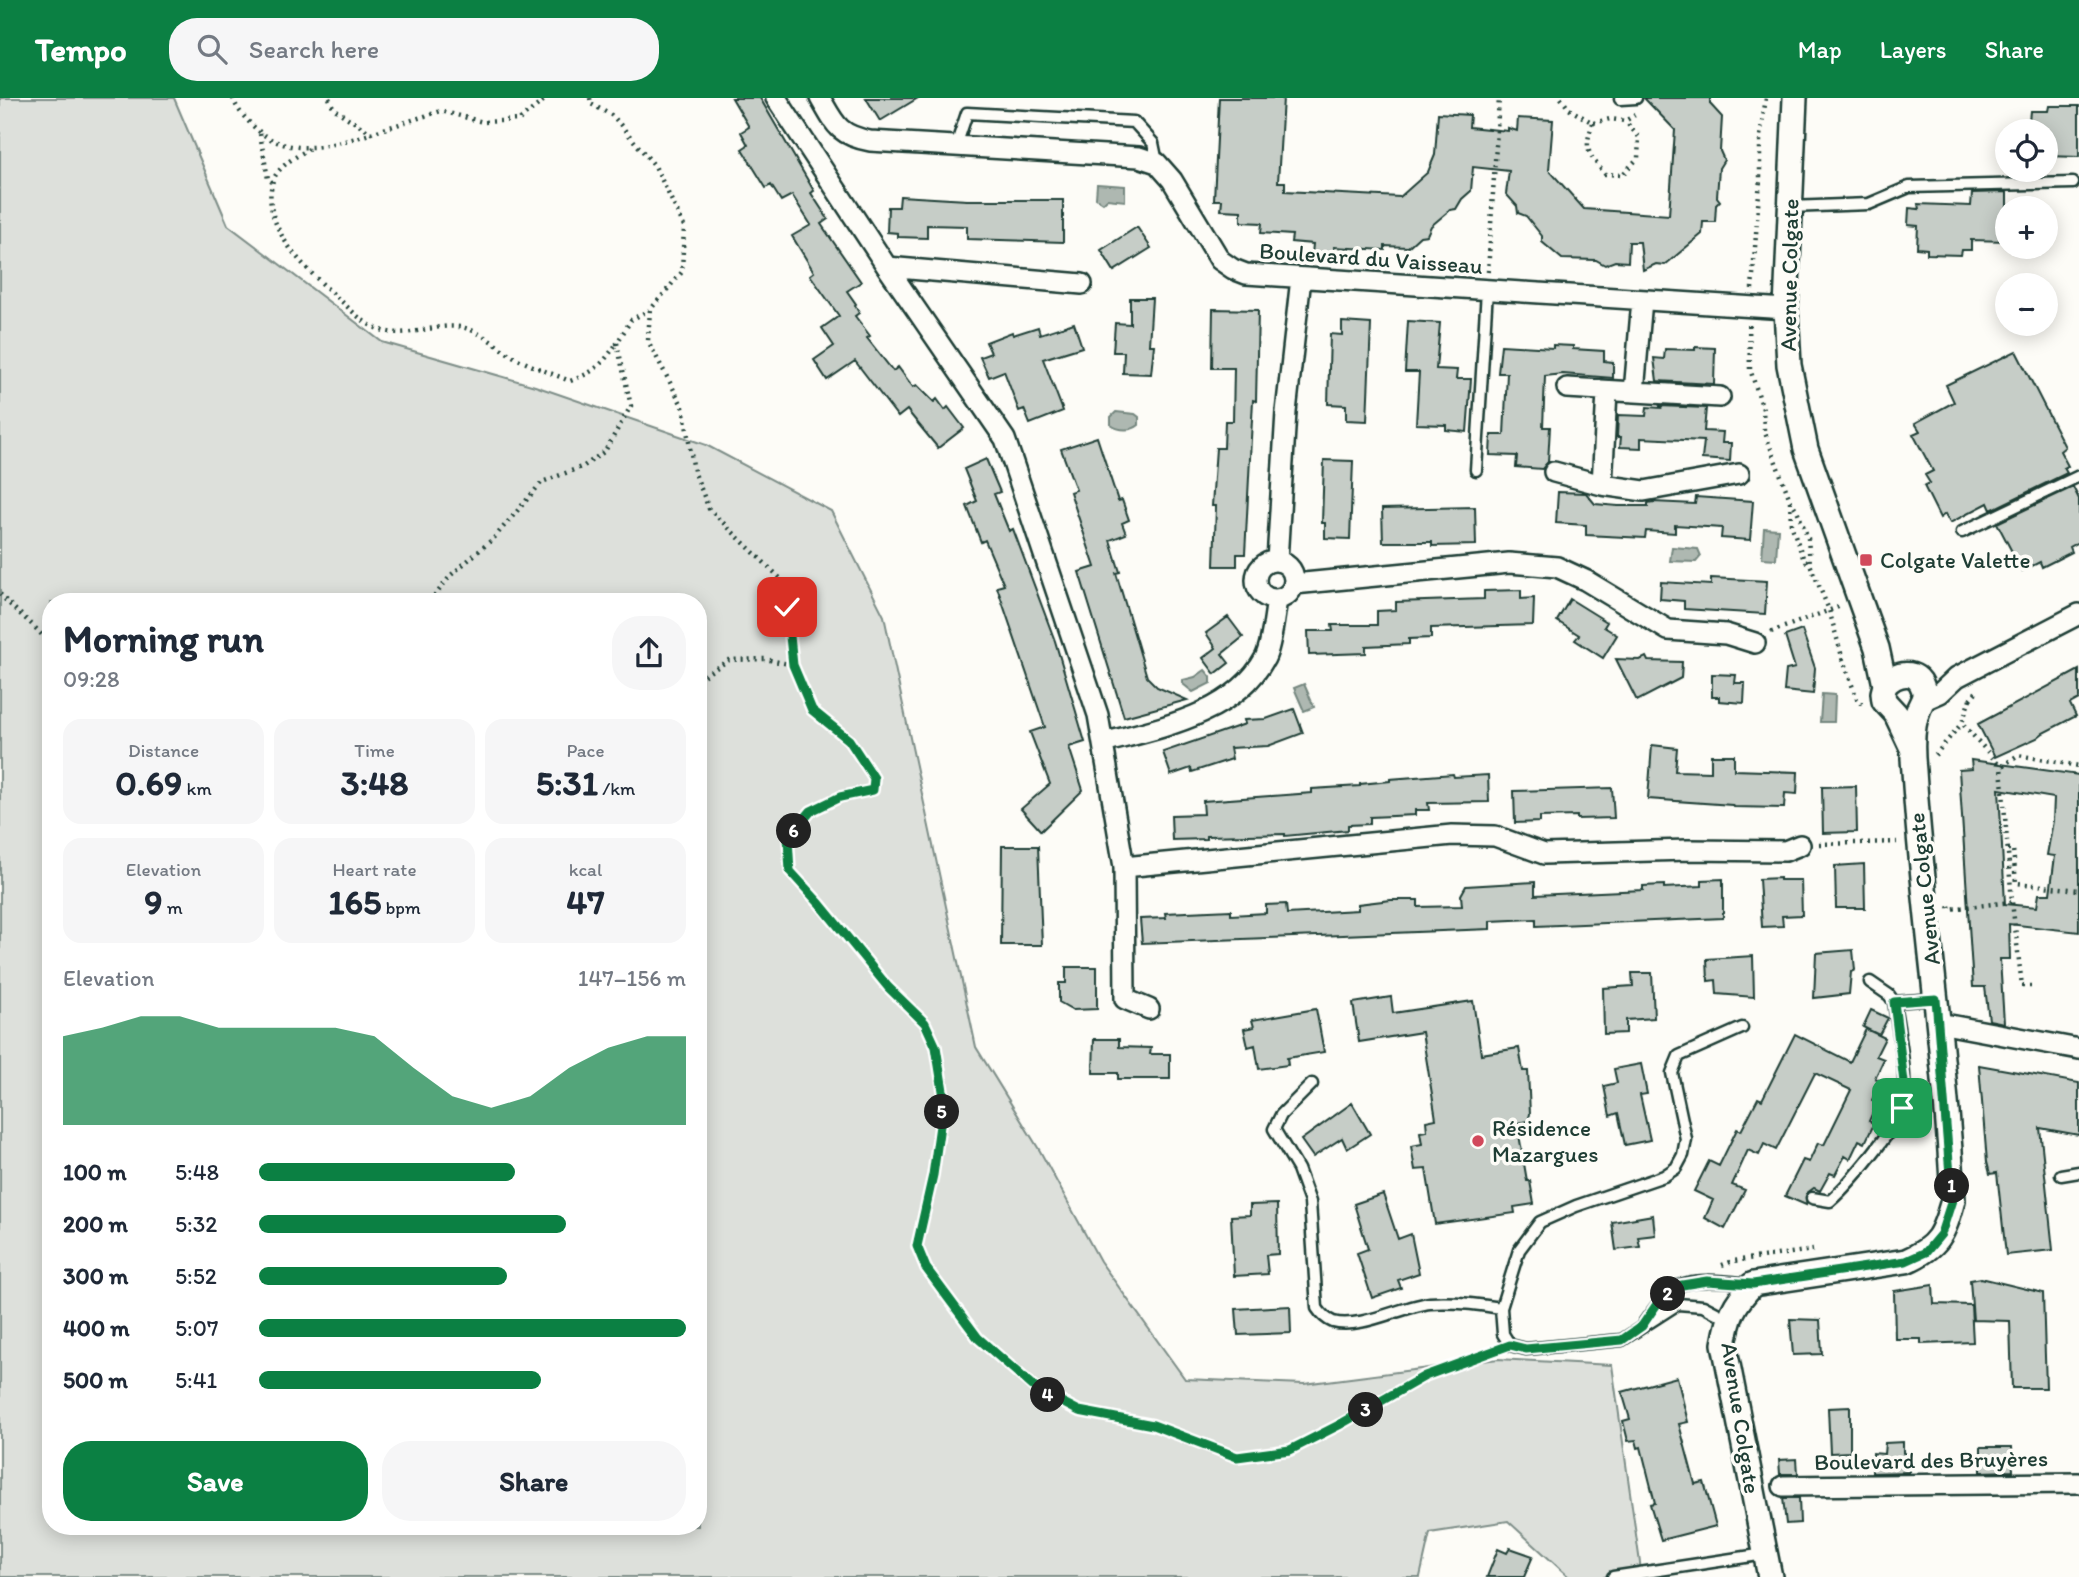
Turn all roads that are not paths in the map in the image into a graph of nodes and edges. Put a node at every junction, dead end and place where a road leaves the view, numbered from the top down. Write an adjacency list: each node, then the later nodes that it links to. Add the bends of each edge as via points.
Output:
1 (776, 98): 10 (street)
2 (820, 98): 6 (street, via 837,128 853,138)
3 (1636, 98): 5 (lane)
4 (1795, 98): 9 (street, Avenue Colgate)
5 (1620, 99)
6 (957, 146): 7 (street, via 1139,157); 7 (lane, via 967,113 1134,122 1153,143)
7 (1157, 163): 11 (street, Boulevard du Vaisseau, via 1220,260 1246,274)
8 (2073, 183): 9 (lane, via 1909,187 1869,204)
9 (1790, 207): 15 (street, Avenue Colgate)
10 (887, 267): 12 (street); 32 (street, via 1005,439 1098,715)
11 (1301, 278): 13 (street, Boulevard du Vaisseau); 26 (street, via 1286,412)
12 (1082, 284)
13 (1487, 290): 14 (street, Boulevard du Vaisseau); 20 (lane)
14 (1642, 300): 15 (street, Boulevard du Vaisseau); 18 (street)
15 (1786, 309): 31 (street, Avenue Colgate, via 1788,365 1806,449 1877,648)
16 (1567, 388): 17 (street)
17 (1607, 392): 18 (street); 24 (street)
18 (1633, 392): 19 (street)
19 (1720, 397)
20 (1476, 470)
21 (1554, 472): 24 (street)
22 (1739, 474): 24 (street, via 1644,491)
23 (2079, 476): 25 (lane)
24 (1602, 485)
25 (1962, 532)
26 (1277, 561): 27 (street, via 1291,569); 28 (street, via 1259,569 1256,580 1263,595)
27 (1294, 584): 28 (street, via 1287,596); 30 (street, via 1509,563 1557,568 1668,630 1726,634)
28 (1278, 600): 32 (street, via 1266,657 1237,692 1195,716)
29 (2079, 614): 31 (street, via 1957,677 1940,692)
30 (1755, 643)
31 (1907, 693): 36 (street, Avenue Colgate, via 1921,749 1917,828)
32 (1103, 743): 34 (street)
33 (1800, 845): 34 (street, via 1784,851 1544,854 1495,836 1452,835)
34 (1124, 867): 38 (street, via 1125,999)
35 (1870, 982): 37 (lane)
36 (1936, 999): 37 (lane); 39 (street, Avenue Colgate)
37 (1894, 1002): 45 (lane, via 1905,1090 1902,1108 1846,1187 1830,1201)
38 (1149, 1009)
39 (1939, 1023): 41 (street); 46 (street, Avenue Colgate, via 1952,1200 1941,1234 1926,1252 1906,1261)
40 (1742, 1028): 47 (lane, via 1679,1056 1672,1073 1686,1139 1675,1168 1540,1222 1518,1250)
41 (2079, 1049)
42 (1312, 1084): 47 (lane, via 1281,1115 1274,1129 1298,1169 1310,1202 1317,1308 1325,1318 1335,1323 1354,1322 1428,1303)
43 (2079, 1172): 44 (lane)
44 (2061, 1175)
45 (1812, 1198)
46 (1753, 1284): 48 (street, Avenue Colgate, via 1736,1301); 49 (lane, via 1707,1281 1676,1286)
47 (1501, 1308): 49 (lane, via 1503,1334 1510,1345 1526,1349 1622,1340)
48 (1728, 1319): 49 (lane, via 1703,1306 1678,1304); 52 (street, Avenue Colgate, via 1724,1344)
49 (1642, 1326)
50 (2079, 1483): 51 (street, Boulevard des Bruyères)
51 (1783, 1486)
52 (1765, 1554): 53 (lane); 54 (street, Avenue Colgate)
53 (1614, 1577)
54 (1770, 1577)

